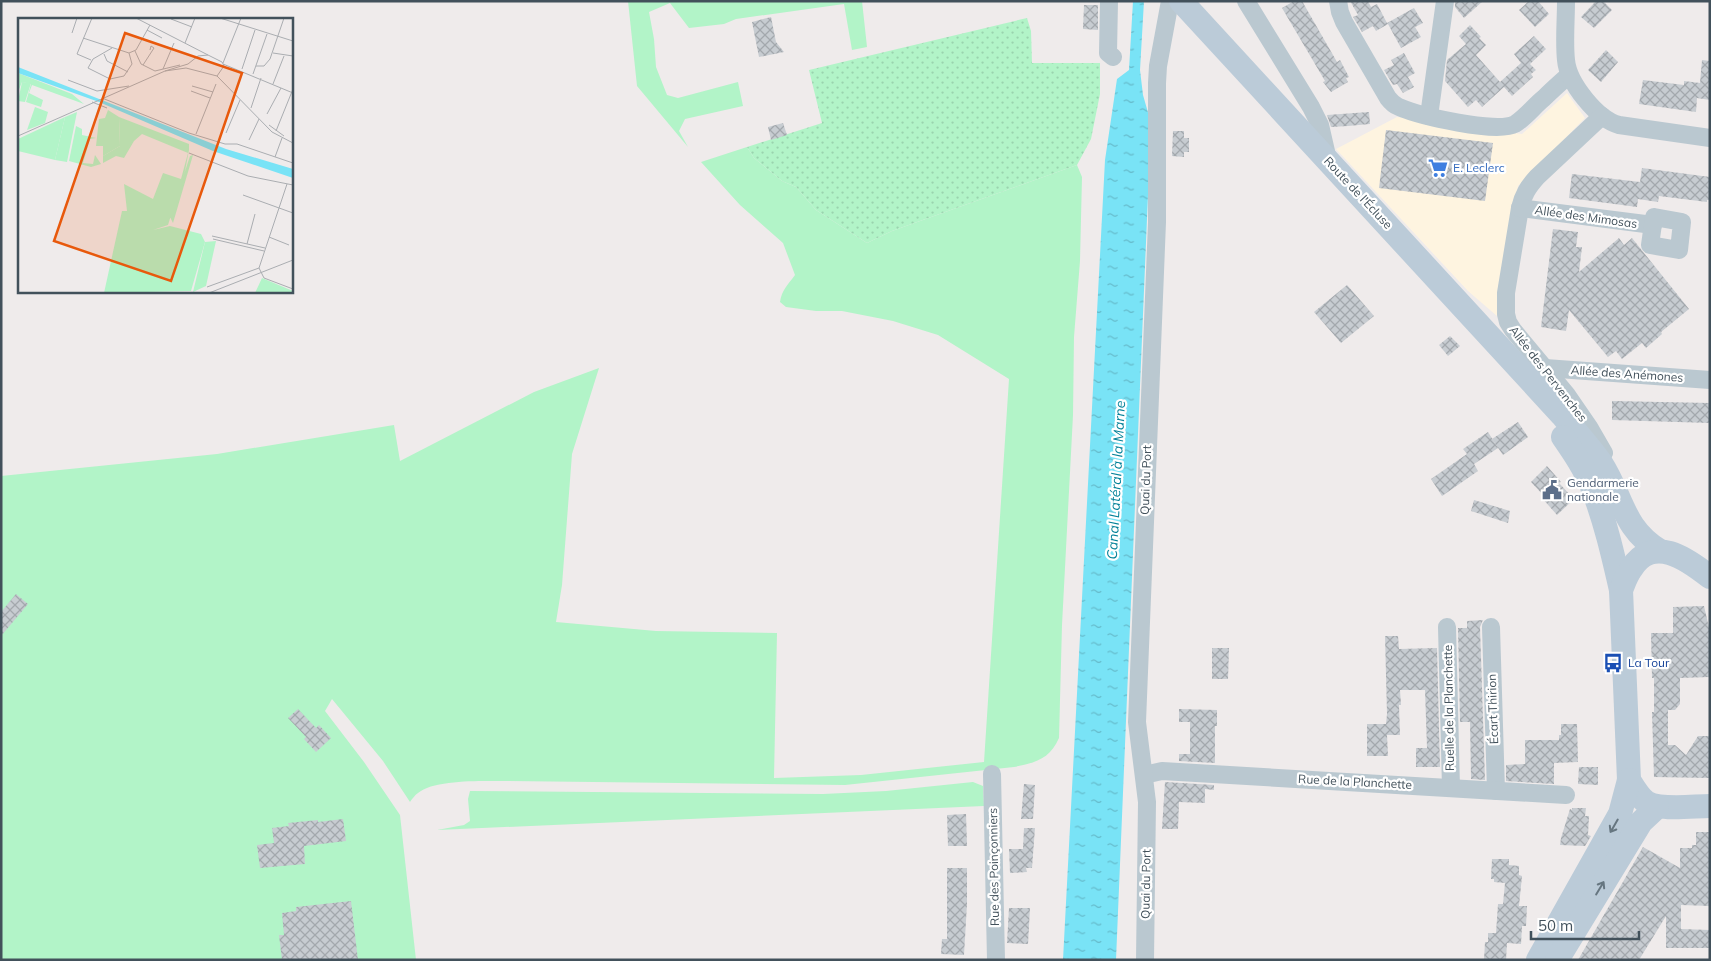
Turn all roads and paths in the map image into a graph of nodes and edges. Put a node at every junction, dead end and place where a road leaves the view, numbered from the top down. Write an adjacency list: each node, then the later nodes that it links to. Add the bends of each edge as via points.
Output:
1 (1109, 1): 8 (street, via 1108,48)
2 (1170, 1): 26 (street, Quai du Port, via 1157,83 1157,222 1137,722)
3 (1182, 1): 13 (main road, Route de l'Écluse)
4 (1246, 1): 13 (street, via 1311,107 1320,125)
5 (1338, 1): 10 (street, via 1344,22 1388,98 1399,107)
6 (1445, 1): 10 (street)
7 (1566, 1): 9 (street)
8 (1113, 57)
9 (1569, 75): 10 (street, via 1514,125 1467,124); 11 (street)
10 (1429, 116)
11 (1602, 116): 12 (street, via 1619,125); 14 (street, Allée des Pervenches, via 1528,187)
12 (1710, 138)
13 (1328, 160): 16 (main road, Route de l'Écluse)
14 (1520, 208): 15 (street, Allée des Mimosas); 16 (street, Allée des Pervenches, via 1506,293 1506,314)
15 (1653, 226)
16 (1540, 376): 17 (street, Allée des Anémones); 18 (main road, Route de l'Écluse, via 1601,464); 19 (main road, Route de l'Écluse, via 1592,486)
17 (1710, 380)
18 (1633, 528): 19 (main road); 20 (main road, Route de l'Écluse)
19 (1608, 532): 22 (main road, Route de l'Écluse)
20 (1660, 551): 21 (main road, Route de l'Écluse, via 1687,560); 22 (main road, via 1636,562)
21 (1710, 578)
22 (1621, 590): 27 (main road, Route de l'Écluse)
23 (1446, 627): 28 (street, Ruelle de la Planchette)
24 (1491, 627): 29 (street, Écart Thirion)
25 (992, 774): 33 (street, Rue des Poinçonniers)
26 (1144, 775): 28 (street, Rue de la Planchette, via 1162,771); 34 (street, Quai du Port, via 1147,802)
27 (1629, 780): 32 (main road, via 1646,802); 35 (main road, Route de l'Écluse, one-way to 35, via 1620,814)
28 (1450, 788): 29 (street, Rue de la Planchette)
29 (1496, 791): 30 (street, Rue de la Planchette)
30 (1566, 795)
31 (1710, 806): 32 (main road)
32 (1657, 807): 36 (main road, one-way to 32, via 1641,822)
33 (996, 960)
34 (1145, 960)
35 (1538, 960)
36 (1557, 960)

